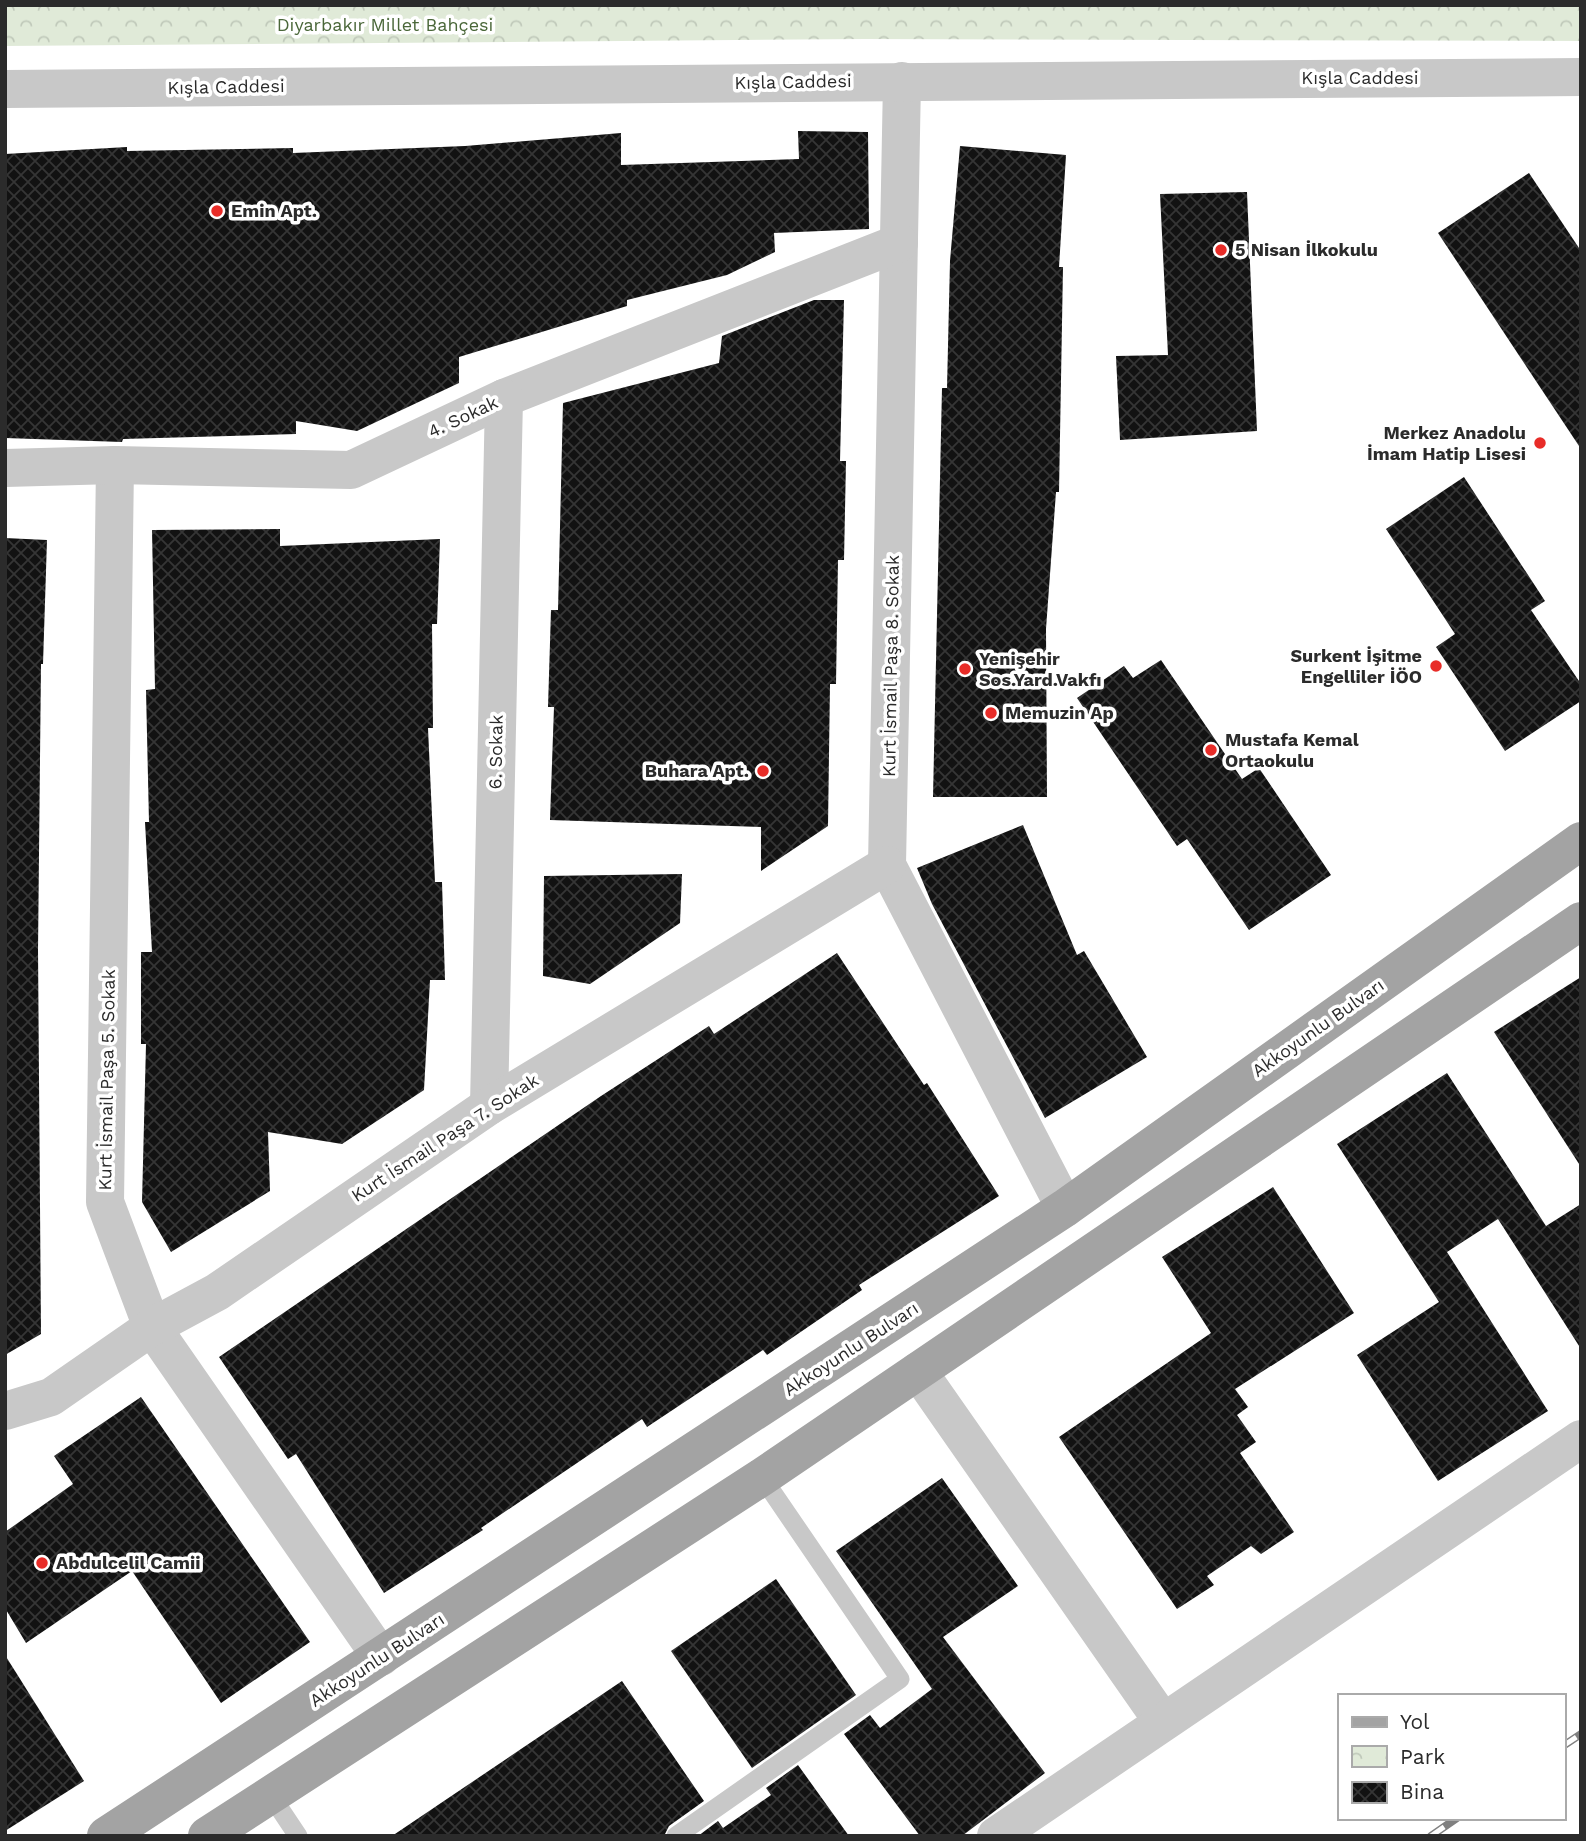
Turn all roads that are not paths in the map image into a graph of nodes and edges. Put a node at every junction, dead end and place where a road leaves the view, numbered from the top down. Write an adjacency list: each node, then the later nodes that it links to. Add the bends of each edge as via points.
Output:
1 (1581, 76): 2 (street, Kışla Caddesi)
2 (902, 81): 3 (street, Kışla Caddesi); 4 (street, Kurt İsmail Paşa 8. Sokak)
3 (5, 89)
4 (899, 243): 5 (street, 4. Sokak); 9 (street, Kurt İsmail Paşa 8. Sokak)
5 (504, 398): 6 (street, 4. Sokak, via 351,470); 11 (street, 6. Sokak)
6 (115, 465): 7 (street, 4. Sokak); 13 (street, Kurt İsmail Paşa 5. Sokak, via 105,1202)
7 (5, 468)
8 (1581, 841): 12 (main road, Akkoyunlu Bulvarı)
9 (887, 865): 11 (street, Kurt İsmail Paşa 7. Sokak); 12 (street, Kurt İsmail Paşa 8. Sokak)
10 (1581, 921): 14 (main road)
11 (489, 1106): 13 (street, Kurt İsmail Paşa 7. Sokak, via 217,1292)
12 (1065, 1208): 18 (main road, Akkoyunlu Bulvarı)
13 (152, 1327): 15 (street, Kurt İsmail Paşa 7. Sokak, via 51,1397); 18 (street, Kurt İsmail Paşa 5. Sokak)
14 (918, 1371): 17 (main road); 19 (street)
15 (5, 1411)
16 (1581, 1438): 19 (street)
17 (762, 1477): 20 (main road); 24 (lane, via 900,1679)
18 (381, 1657): 21 (main road, Akkoyunlu Bulvarı)
19 (1163, 1722): 25 (street)
20 (270, 1794): 22 (main road); 23 (lane)
21 (106, 1836)
22 (207, 1836)
23 (298, 1836)
24 (676, 1836)
25 (996, 1836)

